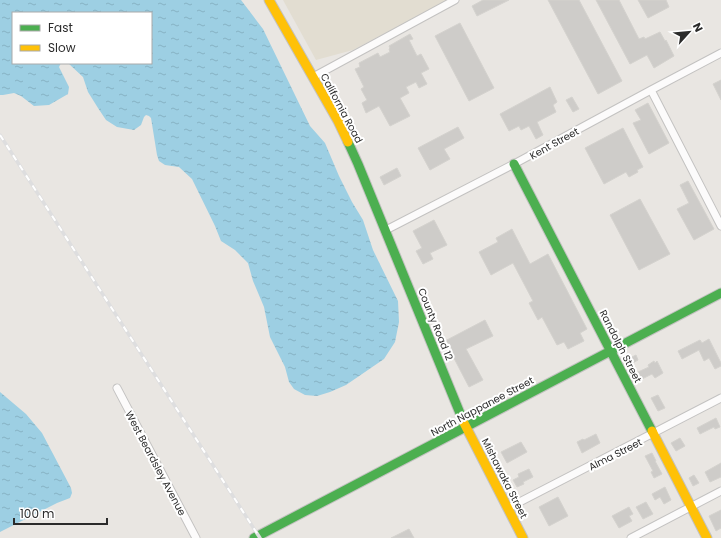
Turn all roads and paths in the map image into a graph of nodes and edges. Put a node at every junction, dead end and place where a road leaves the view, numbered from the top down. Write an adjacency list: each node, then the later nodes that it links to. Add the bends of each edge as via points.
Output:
1 (269, 0): 4 (main road, California Road)
2 (455, 0): 4 (street)
3 (721, 53): 5 (street, Kent Street)
4 (313, 77): 8 (main road, California Road, via 338,121)
5 (651, 90): 6 (street, Kent Street); 7 (street)
6 (514, 164): 8 (street, Kent Street); 10 (main road, Randolph Street)
7 (721, 226)
8 (386, 230): 13 (main road, County Road 12)
9 (721, 293): 10 (main road, North Nappanee Street)
10 (611, 350): 13 (main road, North Nappanee Street); 14 (main road, Randolph Street)
11 (117, 388): 18 (street, West Beardsley Avenue)
12 (721, 398): 14 (street, Alma Street)
13 (466, 427): 17 (main road, Mishawaka Street); 19 (main road, North Nappanee Street)
14 (653, 434): 16 (main road, Randolph Street); 17 (street, Alma Street)
15 (721, 491): 16 (street)
16 (690, 507): 21 (street); 22 (main road, Randolph Street)
17 (508, 508): 20 (main road, Mishawaka Street)
18 (196, 538)
19 (254, 538)
20 (523, 538)
21 (631, 538)
22 (706, 538)

